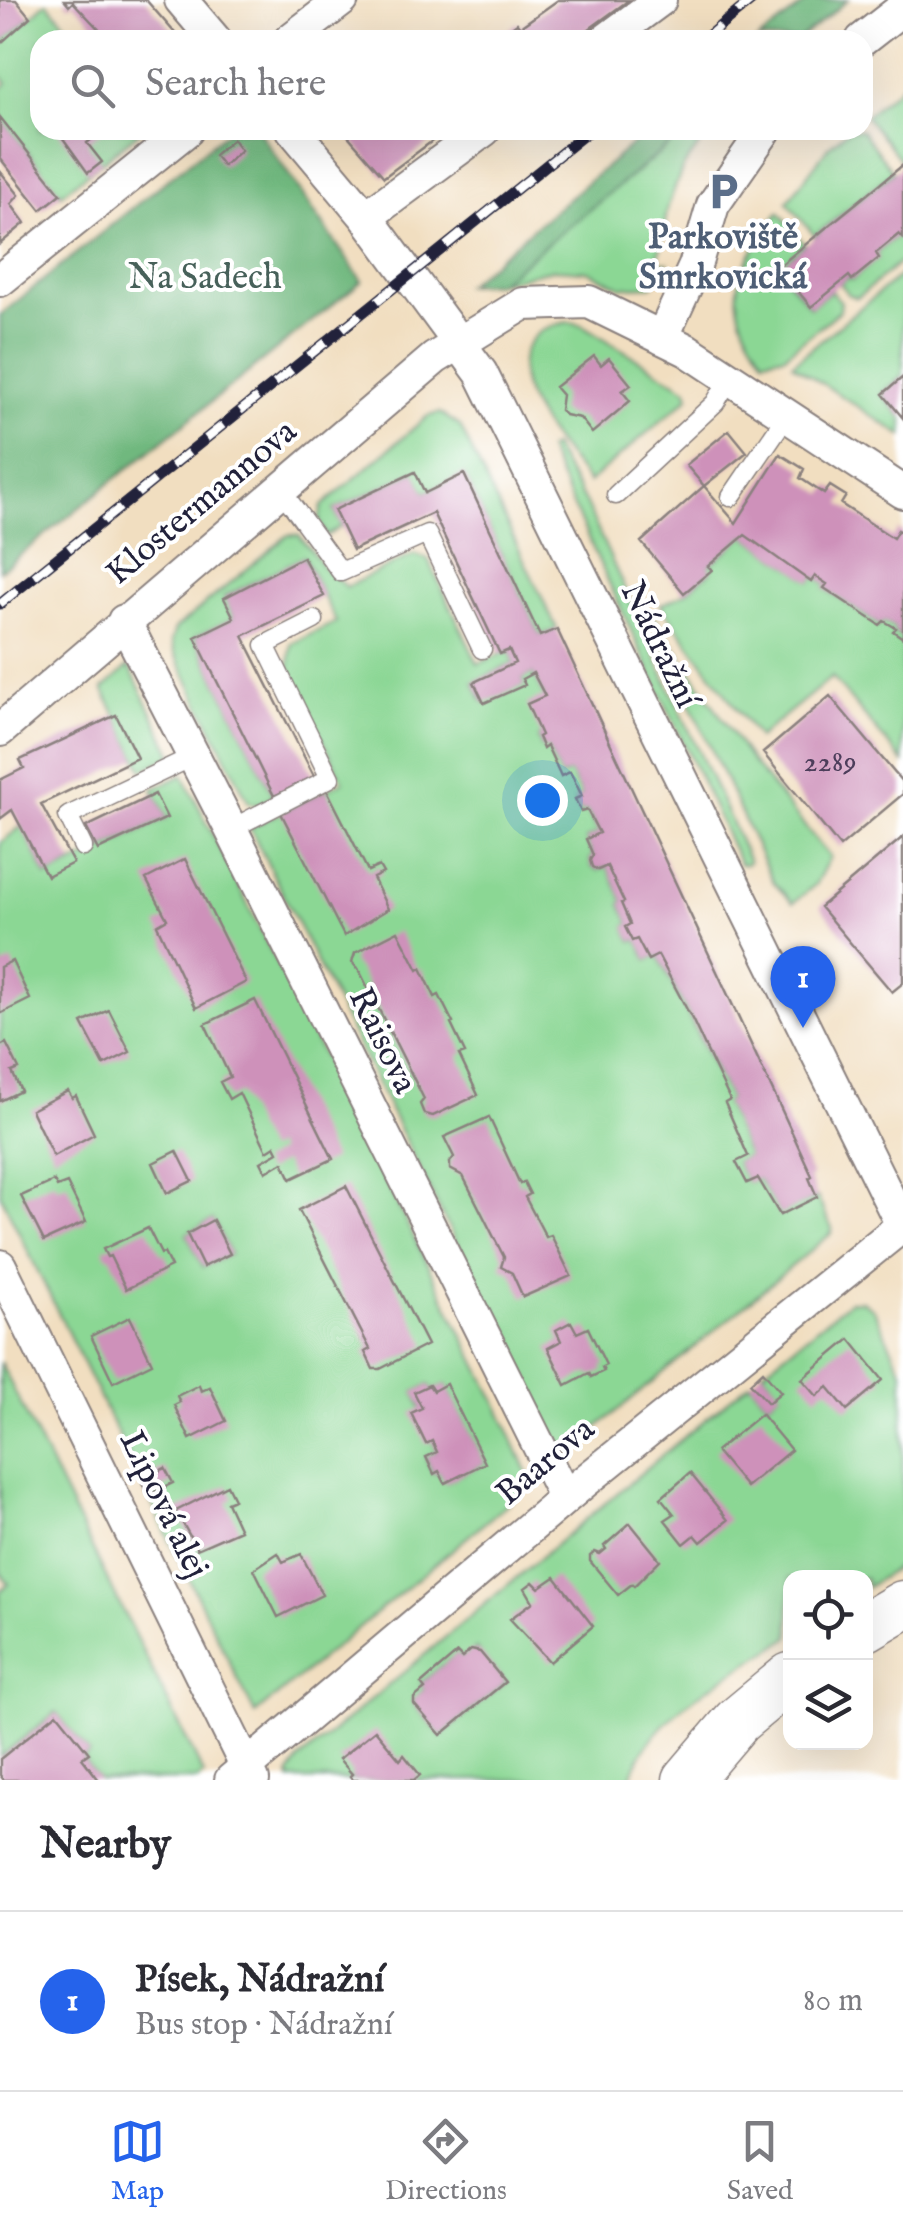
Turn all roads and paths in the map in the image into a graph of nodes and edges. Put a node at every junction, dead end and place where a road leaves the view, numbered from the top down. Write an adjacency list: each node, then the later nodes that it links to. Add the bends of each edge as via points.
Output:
1 (181, 0): 5 (street)
2 (342, 0): 6 (street)
3 (660, 0): 7 (street)
4 (903, 8): 8 (street)
5 (206, 30)
6 (303, 30)
7 (620, 30)
8 (873, 31)
9 (175, 140): 14 (street)
10 (301, 140): 13 (street, Nádražní)
11 (470, 140): 13 (street)
12 (758, 140): 15 (street, via 713,205 695,266)
13 (366, 217): 16 (street, Nádražní)
14 (0, 280)
15 (662, 338): 16 (street, Klostermannova, via 588,302 524,304); 17 (street, Klostermannova)
16 (460, 342): 19 (street, Klostermannova); 30 (street, Nádražní, via 481,372)
17 (730, 378): 18 (street, Klostermannova); 21 (lane, via 714,403)
18 (787, 416): 20 (street, Klostermannova); 22 (lane)
19 (281, 490): 24 (street, Klostermannova); 25 (lane, via 342,572 427,534)
20 (903, 492)
21 (616, 495)
22 (731, 497)
23 (314, 620): 28 (lane, via 265,646 330,778)
24 (124, 622): 26 (street, Klostermannova); 27 (street, Raisova)
25 (482, 649)
26 (0, 730)
27 (194, 756): 28 (street, Raisova); 29 (lane, via 68,816)
28 (231, 829): 32 (street, Raisova)
29 (83, 847)
30 (903, 1226): 32 (street, Baarova)
31 (0, 1266): 36 (street, Lipová alej)
32 (565, 1498): 36 (street, Baarova)
33 (903, 1605): 34 (street)
34 (873, 1623)
35 (783, 1683): 37 (street, via 737,1721)
36 (244, 1776)
37 (687, 1780)

